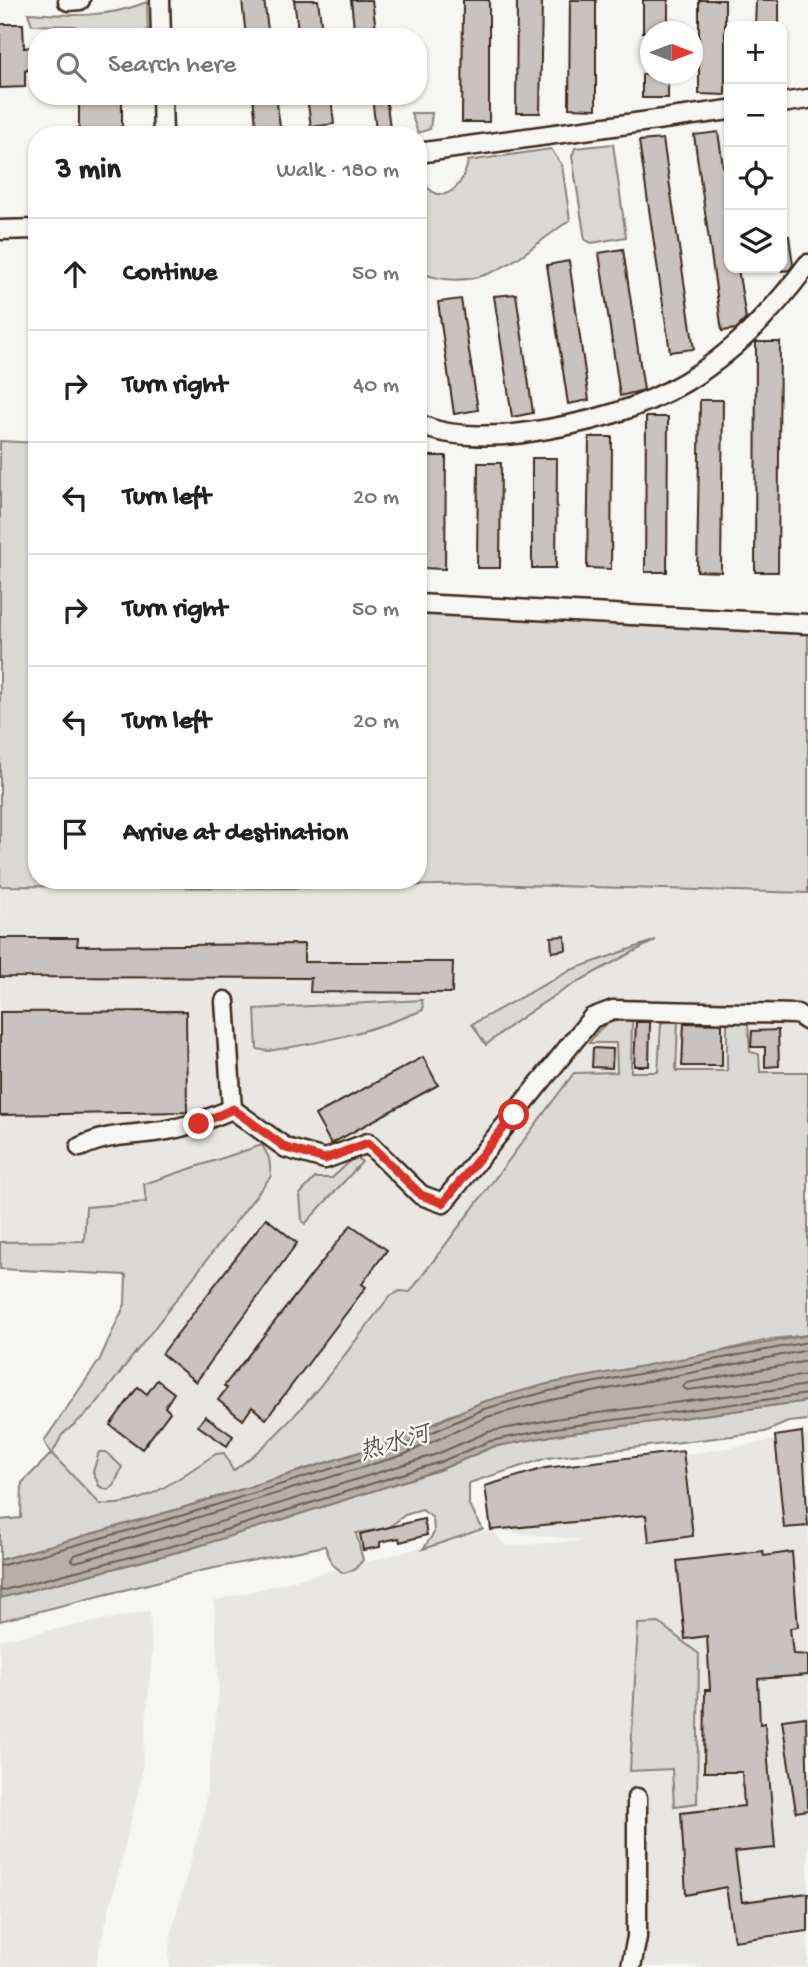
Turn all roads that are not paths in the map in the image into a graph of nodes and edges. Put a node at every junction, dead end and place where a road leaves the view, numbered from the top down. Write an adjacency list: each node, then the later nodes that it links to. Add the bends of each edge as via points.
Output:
1 (80, 0): 3 (street)
2 (160, 0): 4 (street)
3 (68, 1)
4 (161, 28)
5 (808, 99): 6 (street)
6 (787, 102)
7 (162, 105): 9 (street)
8 (724, 111): 10 (street)
9 (163, 126)
10 (427, 152)
11 (28, 229): 12 (street)
12 (0, 230)
13 (808, 264): 14 (street, via 734,348 655,400 593,420 500,436)
14 (427, 424)
15 (427, 604): 16 (street)
16 (808, 624)
17 (225, 1001): 19 (street)
18 (808, 1021): 19 (street, via 797,1013 613,1010 592,1018 443,1203 421,1195 368,1143 325,1159 286,1148)
19 (233, 1109): 20 (street, via 199,1124 105,1136)
20 (80, 1147)
21 (636, 1798): 22 (street, via 636,1937)
22 (631, 1967)

